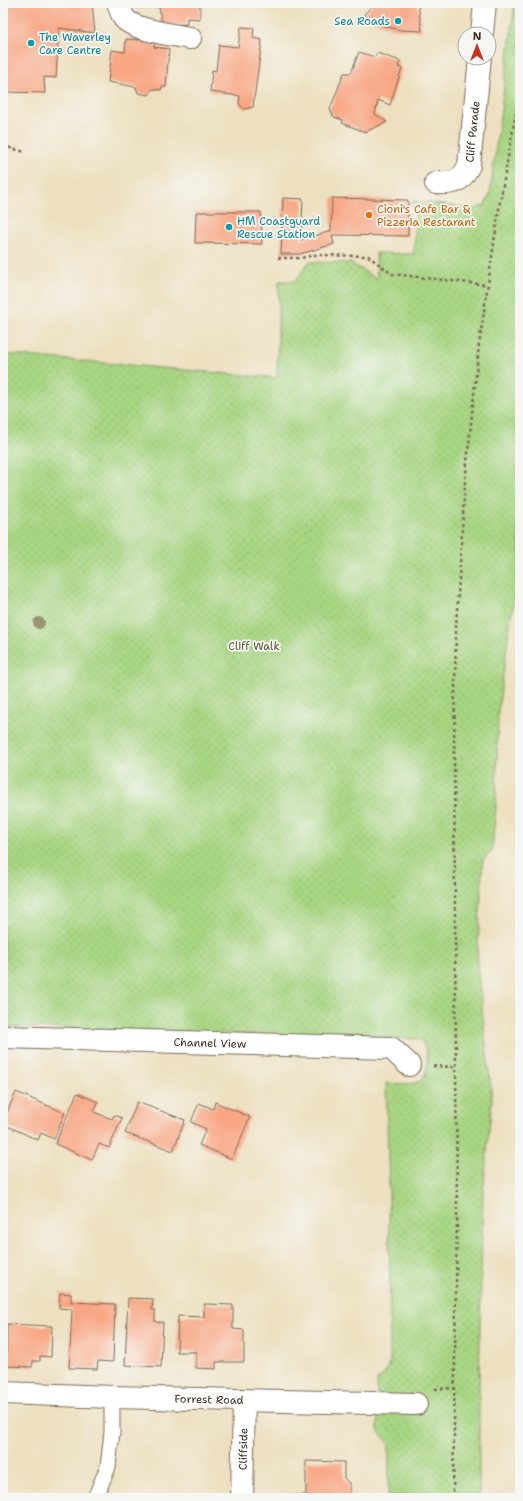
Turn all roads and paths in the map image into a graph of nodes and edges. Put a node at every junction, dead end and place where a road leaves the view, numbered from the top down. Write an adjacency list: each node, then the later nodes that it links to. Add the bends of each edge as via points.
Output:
1 (118, 3): 4 (street, via 124,18 135,25 158,33)
2 (484, 3): 3 (street)
3 (483, 26)
4 (190, 38)
5 (479, 66): 9 (street, Cliff Parade, via 469,165 463,177 453,182)
6 (520, 90): 11 (path)
7 (3, 146): 8 (path)
8 (25, 152)
9 (436, 183)
10 (278, 258): 11 (path, via 314,255 368,256 392,274)
11 (487, 285): 20 (path, via 468,454 456,626 454,754 457,1219)
12 (3, 1037): 13 (street, Channel View, via 391,1048)
13 (409, 1065)
14 (3, 1392): 15 (street, Forrest Road)
15 (112, 1397): 16 (street, Forrest Road); 18 (lane, via 108,1467)
16 (244, 1400): 17 (street, Forrest Road); 19 (street, Cliffside)
17 (416, 1404)
18 (95, 1498)
19 (242, 1498)
20 (453, 1498)

